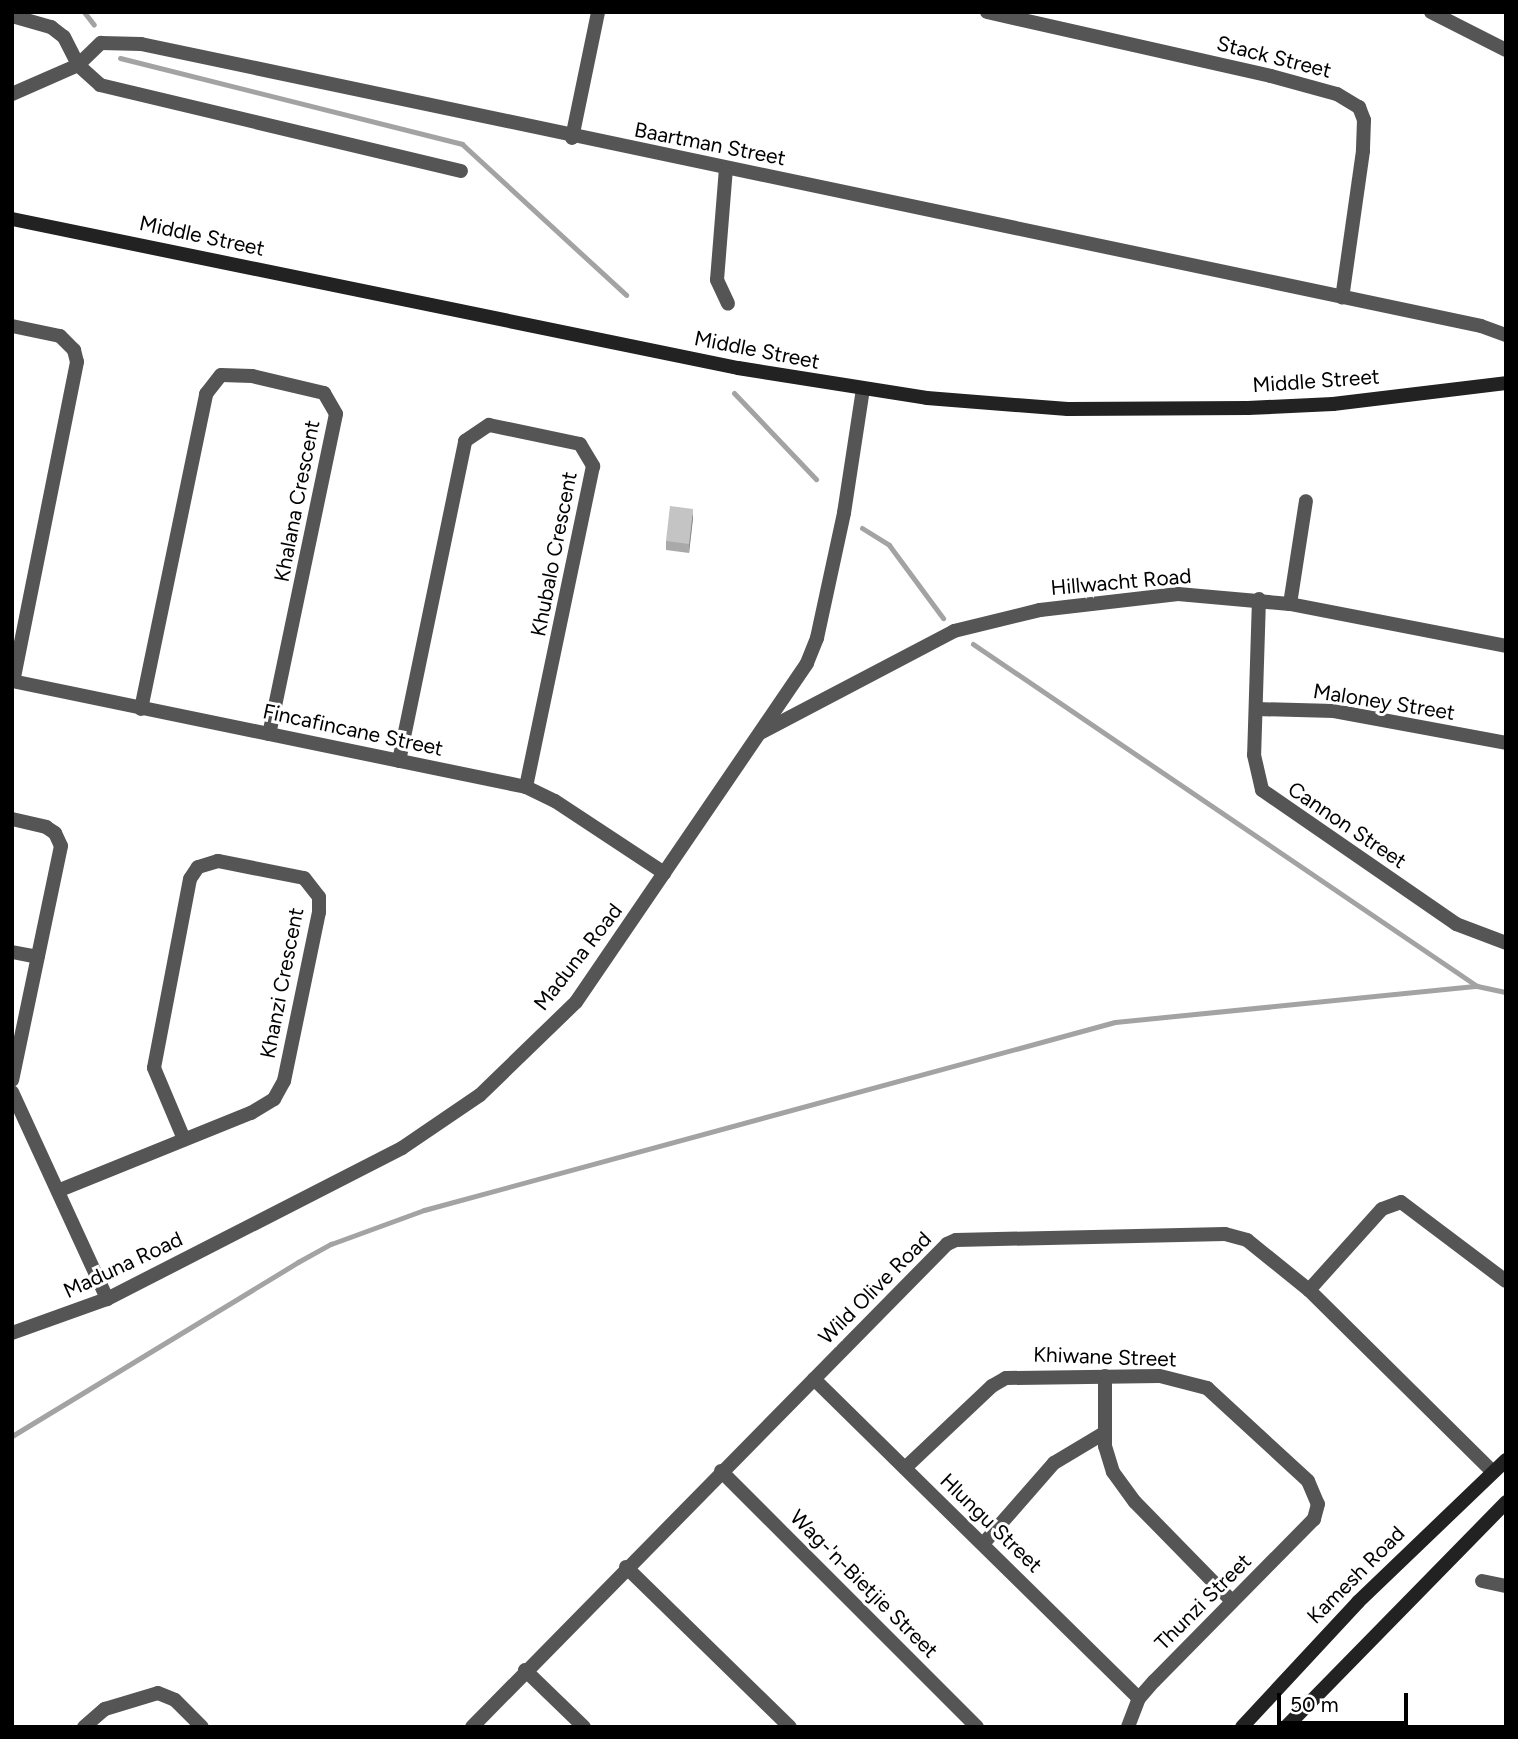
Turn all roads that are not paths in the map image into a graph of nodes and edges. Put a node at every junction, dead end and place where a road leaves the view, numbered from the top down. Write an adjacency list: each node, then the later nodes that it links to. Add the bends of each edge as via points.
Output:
1 (598, 12): 8 (street)
2 (987, 12): 12 (street, Stack Street, via 1270,76 1353,102 1362,111 1365,130)
3 (1432, 12): 5 (street)
4 (12, 16): 6 (street, via 51,27 64,37)
5 (1506, 50)
6 (78, 65): 7 (street, Baartman Street); 8 (street, Baartman Street, via 101,43 128,42); 10 (street, via 100,85)
7 (12, 94)
8 (572, 138): 9 (street, Baartman Street)
9 (726, 168): 12 (street, Baartman Street); 13 (street, via 716,271 719,290)
10 (461, 171)
11 (12, 219): 17 (main road, Middle Street, via 726,366)
12 (1342, 298): 15 (street, Baartman Street)
13 (728, 304)
14 (12, 326): 22 (street, via 60,336 74,350 77,362)
15 (1506, 335)
16 (1506, 383): 17 (main road, Middle Street, via 1332,404 1119,410 927,398)
17 (863, 389): 25 (street, Maduna Road, via 864,408 817,638 807,663)
18 (1306, 501): 20 (street)
19 (1259, 599): 20 (street, Hillwacht Road); 24 (street, Cannon Street); 25 (street, Hillwacht Road, via 1178,594 1040,610 954,631)
20 (1290, 604): 21 (street, Hillwacht Road)
21 (1506, 646)
22 (13, 681): 23 (street, Fincafincane Street)
23 (141, 709): 26 (street, Fincafincane Street); 26 (street, Khalana Crescent, via 207,388 226,373 252,376 319,391 328,396 336,414)
24 (1256, 709): 27 (street, Maloney Street, via 1334,712); 32 (street, Cannon Street, via 1254,765 1269,797 1456,924)
25 (762, 732): 31 (street, Maduna Road)
26 (269, 734): 28 (street, Fincafincane Street)
27 (1506, 743)
28 (399, 761): 29 (street, Fincafincane Street); 29 (street, Khubalo Crescent, via 464,442 489,425 580,444 593,466)
29 (526, 787): 31 (street, Fincafincane Street)
30 (12, 819): 34 (street, via 46,827 60,840)
31 (664, 873): 41 (street, Maduna Road, via 576,1002 480,1095 402,1148)
32 (1506, 943)
33 (12, 952): 34 (street)
34 (38, 957): 35 (street)
35 (12, 1080)
36 (12, 1093): 38 (street)
37 (184, 1139): 37 (street, Khanzi Crescent, via 266,1105 279,1092 320,904 304,878 218,861 198,867 190,879 154,1068); 38 (street, Khanzi Crescent)
38 (60, 1190): 41 (street)
39 (1506, 1281): 40 (street, via 1401,1202 1382,1209)
40 (1309, 1290): 44 (street, Wild Olive Road, via 1258,1246 1230,1235 961,1239 947,1244); 49 (street, Wild Olive Road)
41 (107, 1298): 42 (street, Maduna Road)
42 (12, 1333)
43 (1105, 1376): 45 (street); 47 (street, Khiwane Street, via 1006,1378); 51 (street, Khiwane Street, via 1160,1376 1208,1388 1308,1481 1317,1497)
44 (814, 1379): 47 (street, Hlungu Street); 48 (street, Wild Olive Road)
45 (1104, 1433): 52 (street, via 1054,1464); 56 (street, via 1107,1459 1123,1488)
46 (1506, 1460): 49 (main road, Kamesh Road)
47 (905, 1468): 52 (street, Hlungu Street)
48 (721, 1471): 53 (street, Wild Olive Road); 64 (street, Wag-'n-Bietjie Street)
49 (1492, 1471): 66 (main road, Kamesh Road, via 1358,1602)
50 (1506, 1502): 67 (main road)
51 (1317, 1513): 56 (street, Thunzi Street, via 1300,1536)
52 (983, 1544): 58 (street, Hlungu Street)
53 (626, 1567): 57 (street, Wild Olive Road); 63 (street)
54 (1482, 1581): 55 (street)
55 (1506, 1586)
56 (1232, 1601): 58 (street, Thunzi Street)
57 (526, 1670): 61 (street, Wild Olive Road); 62 (street)
58 (1139, 1698): 65 (street, Thunzi Street)
59 (85, 1727): 60 (street, via 105,1709 158,1693 175,1700)
60 (202, 1727)
61 (472, 1727)
62 (584, 1727)
63 (790, 1727)
64 (977, 1727)
65 (1128, 1727)
66 (1242, 1727)
67 (1286, 1727)

